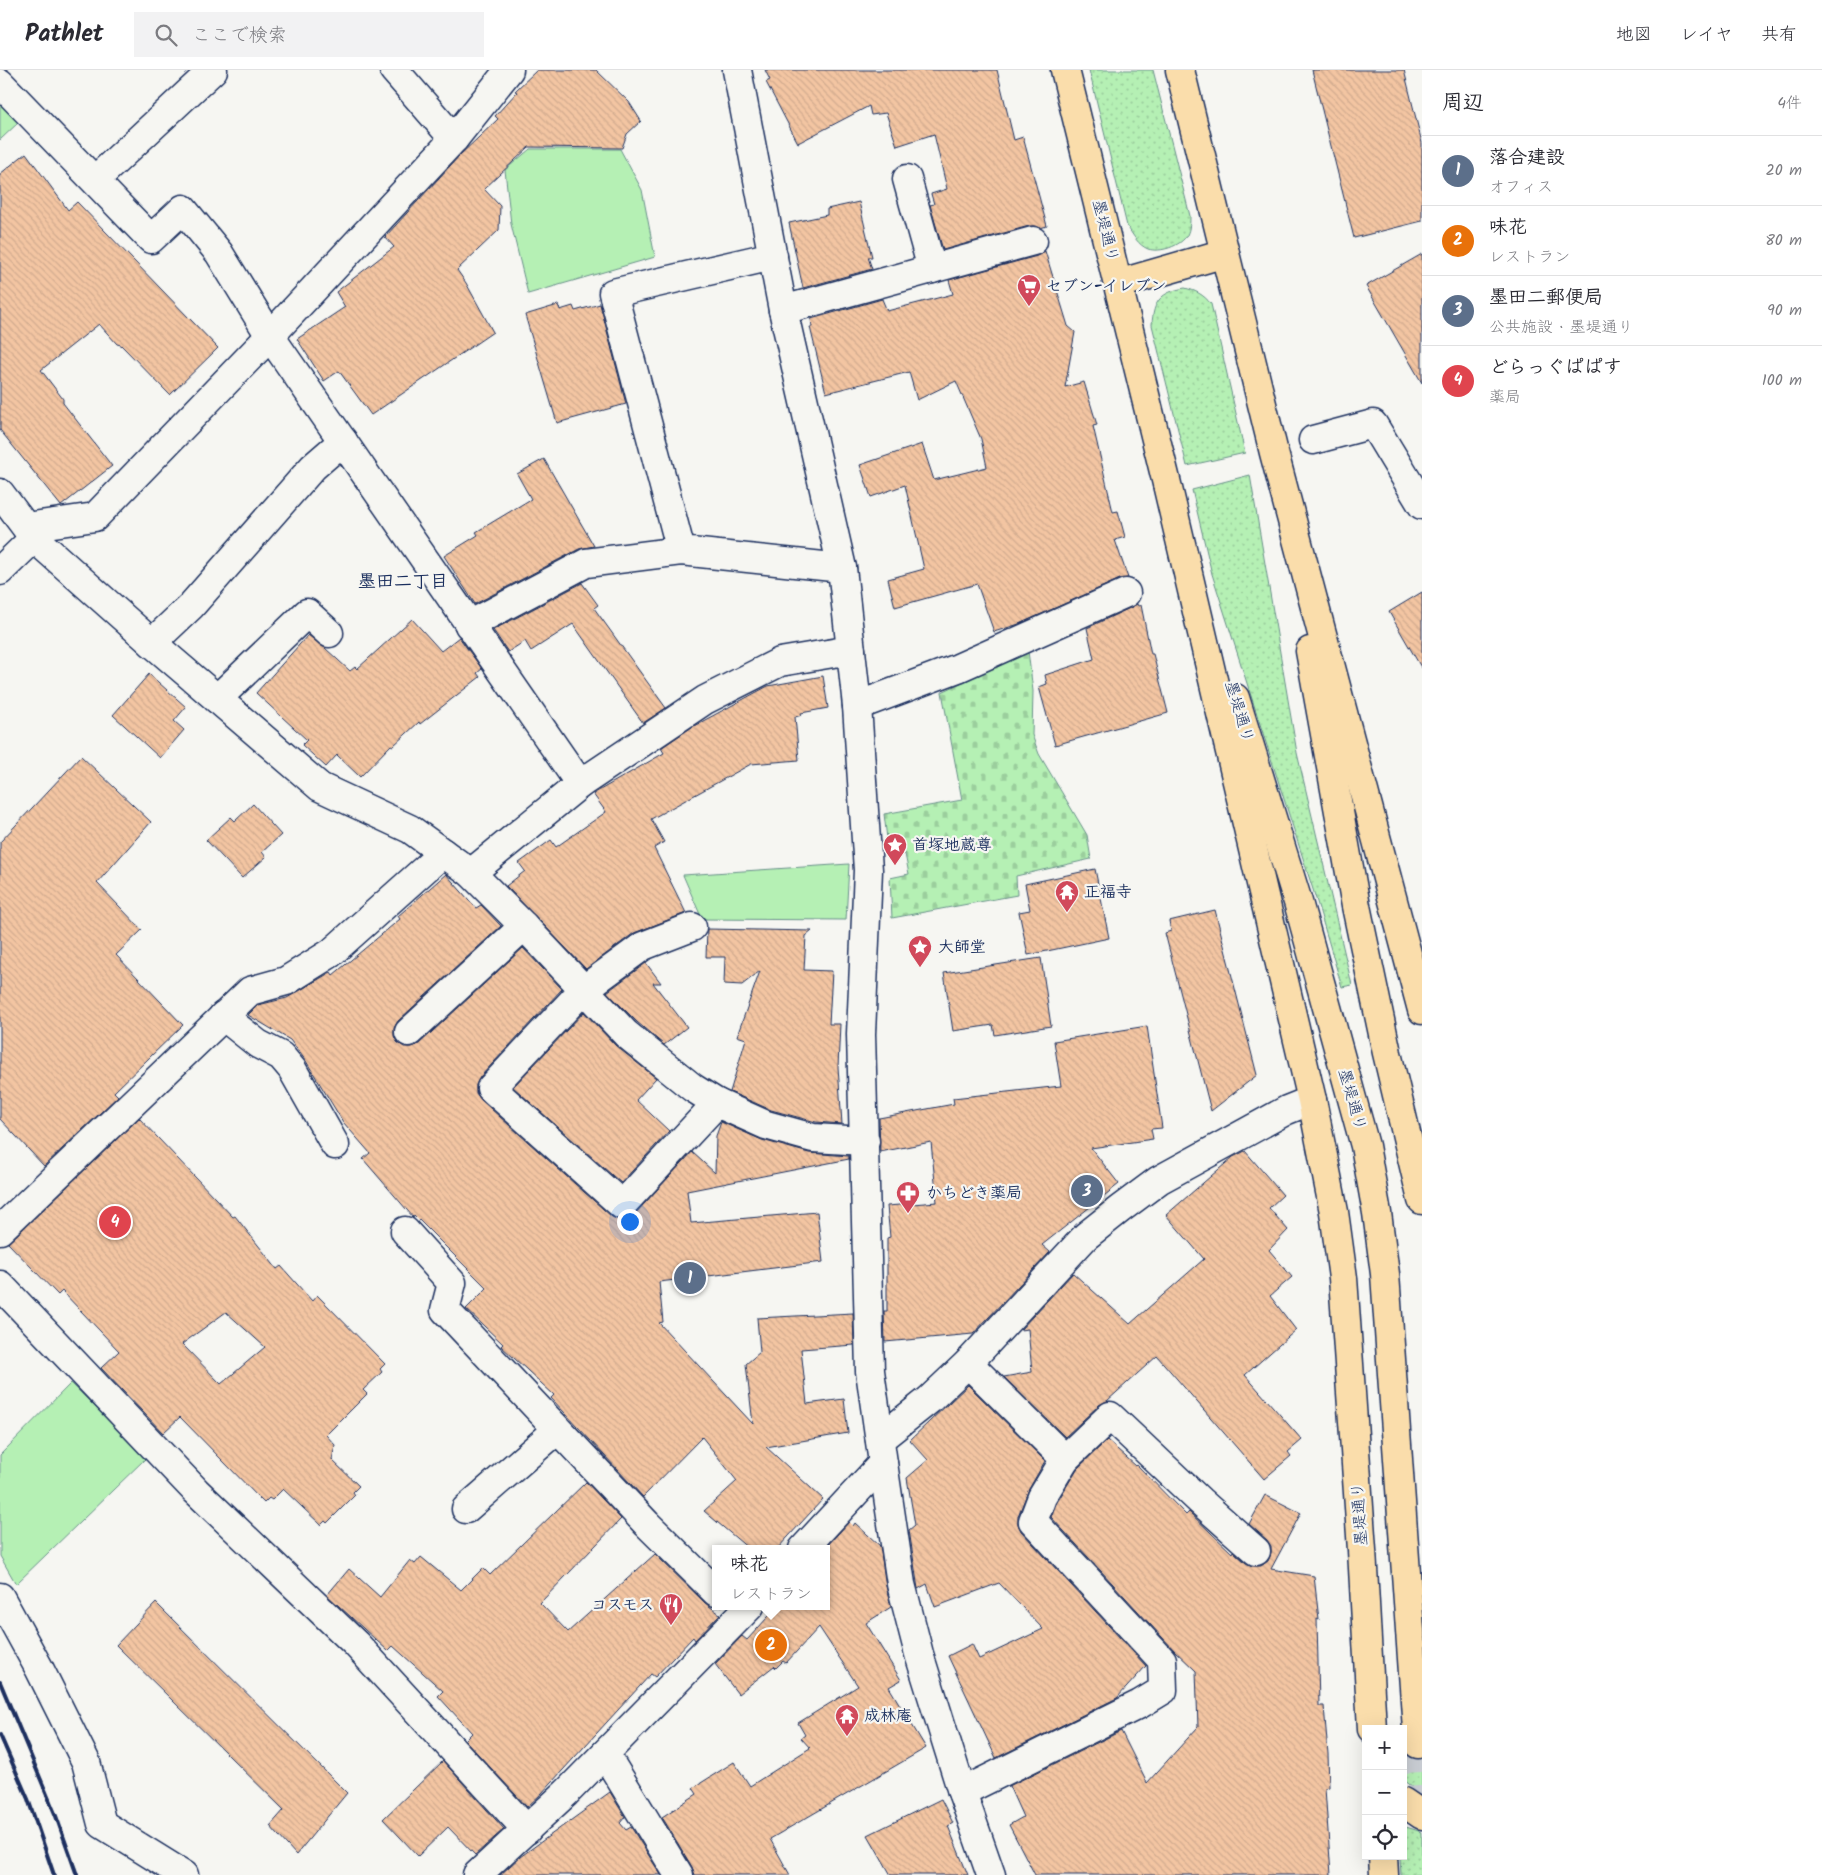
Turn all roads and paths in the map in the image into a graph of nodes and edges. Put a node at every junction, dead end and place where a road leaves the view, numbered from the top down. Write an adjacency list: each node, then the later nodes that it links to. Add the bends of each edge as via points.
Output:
1 (4, 70): 8 (street)
2 (213, 70): 12 (street)
3 (394, 70): 10 (street)
4 (509, 70): 10 (street)
5 (1065, 70): 17 (main road, 墨堤通り)
6 (1180, 70): 14 (main road)
7 (741, 72): 15 (street)
8 (0, 74)
9 (0, 83): 12 (street)
10 (454, 139): 19 (street)
11 (907, 179): 16 (street)
12 (95, 180): 19 (street, via 151,239 183,209 218,253)
13 (1033, 241): 16 (street)
14 (1225, 253): 17 (main road); 22 (main road)
15 (773, 256): 18 (street); 27 (street, via 613,293)
16 (932, 269): 18 (street)
17 (1118, 284): 23 (main road, 墨堤通り)
18 (783, 310): 28 (street)
19 (270, 336): 21 (street); 26 (street, via 95,518)
20 (1313, 440): 25 (street, via 1373,424)
21 (343, 441): 31 (street); 33 (street, via 313,467 191,606)
22 (1274, 453): 43 (main road); 50 (main road, via 1356,906)
23 (1166, 480): 46 (main road, 墨堤通り); 65 (main road, 墨堤通り, via 1298,902 1365,1146 1385,1274)
24 (0, 493): 26 (street)
25 (1422, 505)
26 (30, 533): 29 (street); 33 (street)
27 (681, 551): 28 (street); 31 (street, via 586,563)
28 (842, 568): 34 (street)
29 (0, 571)
30 (1126, 593): 36 (street, via 958,668)
31 (469, 625): 37 (street)
32 (329, 633): 35 (street, via 307,613)
33 (152, 643): 35 (street)
34 (851, 650): 36 (street); 37 (street, via 780,662 705,700)
35 (217, 699): 38 (street, via 320,788 410,829)
36 (857, 706): 48 (street, via 868,870 861,1034)
37 (580, 784): 39 (street)
38 (443, 853): 39 (street); 44 (street, via 331,953 286,981 250,991)
39 (471, 873): 40 (street)
40 (524, 926): 42 (street); 45 (street)
41 (692, 927): 42 (street, via 643,946)
42 (583, 990): 47 (street, via 626,1034 693,1088); 47 (street, via 491,1088 622,1205)
43 (1422, 1010)
44 (222, 1016): 49 (street, via 258,1044 281,1056 292,1069); 51 (street)
45 (409, 1032)
46 (1312, 1100): 54 (street, via 1287,1110 1159,1180 1120,1209 1086,1236); 64 (main road, 墨堤通り, via 1343,1278)
47 (717, 1103): 48 (street, via 766,1125 812,1138)
48 (865, 1141): 56 (street, via 870,1371)
49 (335, 1144)
50 (1422, 1200)
51 (0, 1230)
52 (405, 1231): 55 (street, via 452,1283 445,1310)
53 (0, 1285): 70 (street, via 196,1491 356,1644)
54 (968, 1363): 56 (street); 57 (street)
55 (558, 1430): 58 (street); 61 (street)
56 (881, 1451): 59 (street); 67 (street, via 901,1584)
57 (1065, 1459): 60 (street, via 1110,1416); 67 (street, via 1042,1497 1033,1521 1162,1660 1163,1690)
58 (466, 1509)
59 (806, 1545)
60 (1256, 1551)
61 (712, 1588)
62 (0, 1597): 72 (street, via 86,1762 102,1824)
63 (741, 1610): 66 (street)
64 (1372, 1725)
65 (1418, 1744)
66 (605, 1754): 70 (street); 74 (street)
67 (962, 1792): 75 (street)
68 (1407, 1805): 69 (main road)
69 (1422, 1815)
70 (526, 1830): 73 (street)
71 (1382, 1860): 76 (main road)
72 (184, 1875)
73 (477, 1875)
74 (679, 1875)
75 (991, 1875)
76 (1384, 1875)

